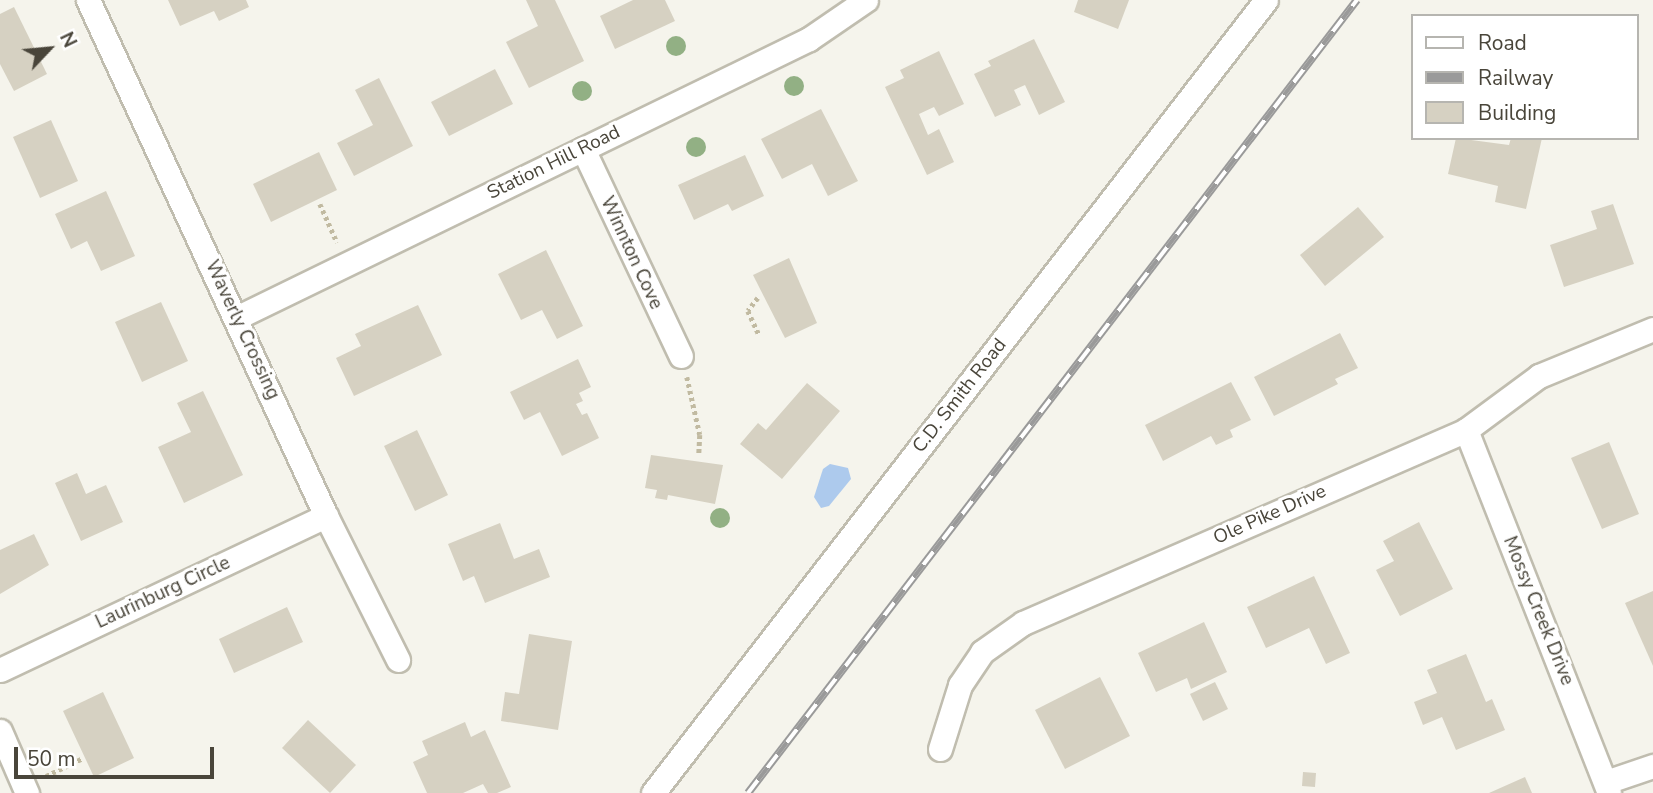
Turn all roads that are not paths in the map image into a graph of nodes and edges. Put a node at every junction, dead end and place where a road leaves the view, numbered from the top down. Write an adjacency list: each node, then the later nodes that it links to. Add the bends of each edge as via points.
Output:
1 (88, 0): 5 (street, Waverly Crossing)
2 (866, 0): 4 (street, Station Hill Road, via 809,39)
3 (1266, 0): 17 (street, C.D. Smith Road)
4 (583, 149): 5 (street, Station Hill Road); 7 (street, Winnton Cove)
5 (236, 318): 9 (street, Waverly Crossing)
6 (1653, 329): 8 (street, Ole Pike Drive, via 1539,376)
7 (681, 356)
8 (1466, 430): 13 (street, Ole Pike Drive, via 1023,623 982,652 960,685); 15 (street, Mossy Creek Drive)
9 (326, 516): 10 (street, Waverly Crossing); 11 (street, Laurinburg Circle)
10 (398, 660)
11 (0, 670)
12 (0, 730): 16 (street)
13 (940, 749)
14 (1653, 766): 15 (street)
15 (1608, 787)
16 (26, 789)
17 (653, 793)

